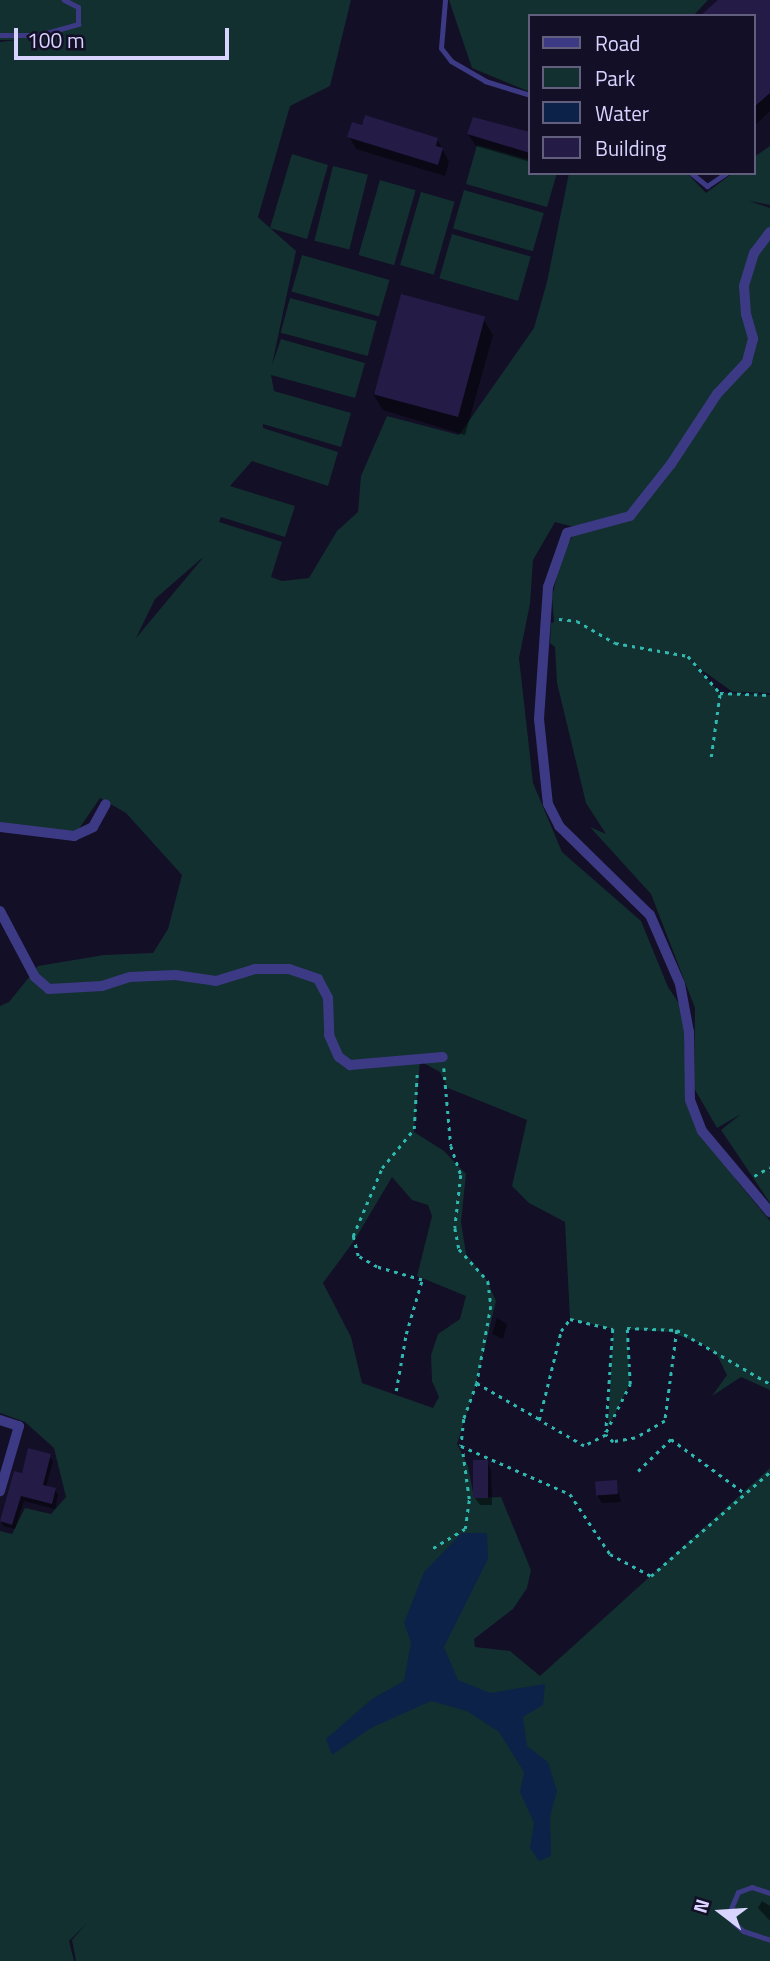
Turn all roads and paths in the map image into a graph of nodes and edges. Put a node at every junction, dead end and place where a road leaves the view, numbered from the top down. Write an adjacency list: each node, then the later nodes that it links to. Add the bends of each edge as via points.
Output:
1 (64, 0): 3 (lane, via 78,7 78,24 39,35)
2 (445, 0): 4 (lane, via 442,48 451,61 485,81)
3 (0, 36)
4 (528, 94)
5 (693, 175): 6 (lane, via 707,186)
6 (723, 175)
7 (770, 233): 8 (street, via 754,253 744,286 753,339 747,362 717,394 630,516 567,533 548,587)
8 (545, 617): 9 (path, via 577,621 615,643 688,656); 18 (street, via 539,719 548,804 559,826 650,915 680,984 689,1032 690,1100 709,1142)
9 (720, 693): 10 (path); 11 (path)
10 (770, 695)
11 (711, 757)
12 (106, 804): 13 (street, via 93,827 74,836)
13 (0, 827)
14 (0, 911): 16 (street, via 35,977 49,989 102,986 131,977 175,975 216,981 255,969 289,969 318,979 328,998 329,1035 339,1057 350,1065)
15 (443, 1057): 16 (street); 21 (path, via 451,1146 461,1175 455,1228 459,1249 488,1281 491,1306)
16 (419, 1059): 23 (path, via 414,1129 382,1168 353,1236 358,1256 377,1267 422,1279)
17 (770, 1167): 18 (path)
18 (745, 1181): 19 (street)
19 (770, 1212)
20 (677, 1330): 22 (path); 24 (path, via 665,1421 635,1437 613,1442 606,1435 584,1446); 24 (path, via 627,1328 630,1384 606,1432 613,1329 570,1319 561,1331)
21 (477, 1383): 24 (path); 26 (path, via 464,1419)
22 (770, 1384)
23 (396, 1391)
24 (539, 1419)
25 (0, 1420): 29 (street, via 19,1426)
26 (461, 1446): 30 (path, via 570,1494 610,1554 652,1576); 31 (path, via 469,1499 465,1529)
27 (638, 1471): 30 (path, via 671,1439)
28 (770, 1472): 30 (path)
29 (0, 1491)
30 (746, 1494)
31 (433, 1548)
32 (770, 1893): 33 (lane, via 752,1887 738,1892 730,1911 743,1931)
33 (770, 1940)

